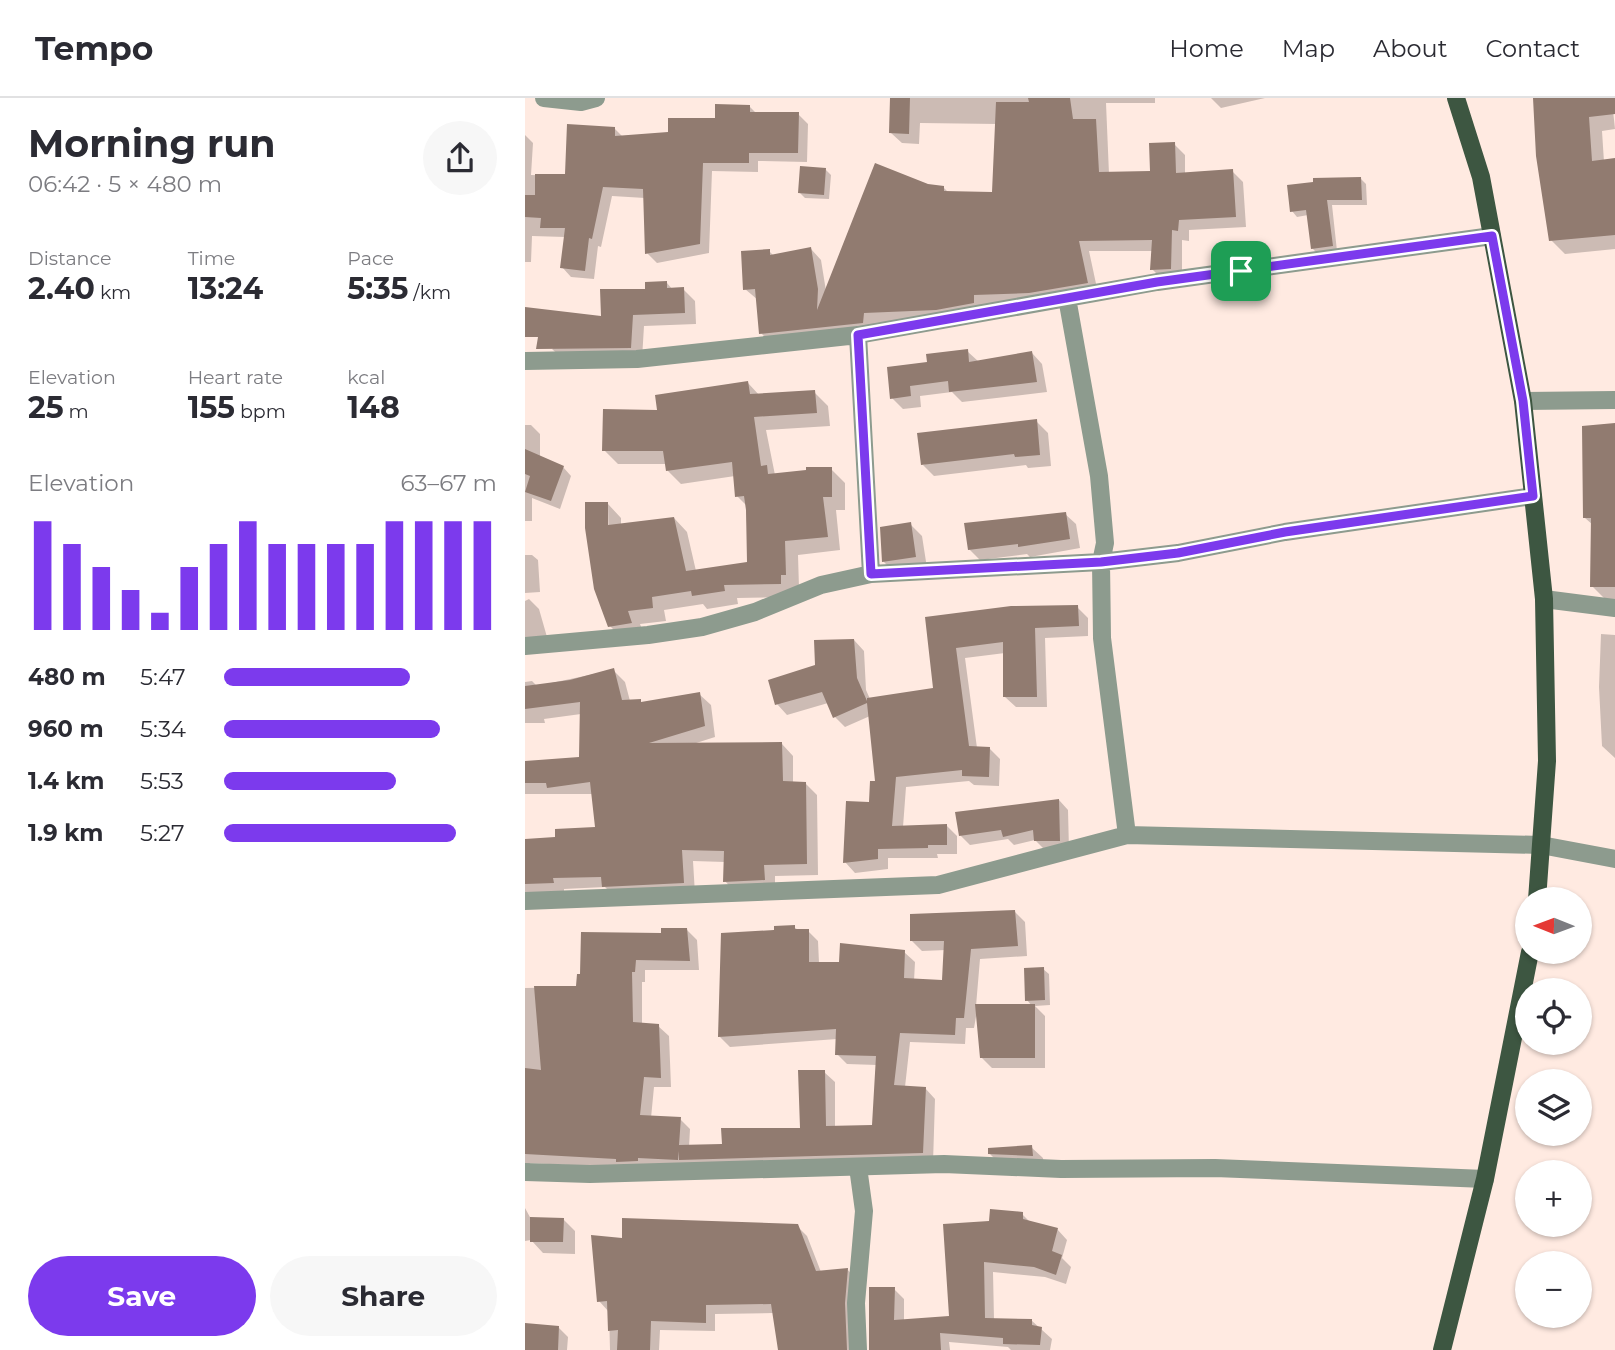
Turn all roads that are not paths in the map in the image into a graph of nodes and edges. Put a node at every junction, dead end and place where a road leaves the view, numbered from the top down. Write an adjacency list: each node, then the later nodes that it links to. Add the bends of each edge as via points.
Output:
1 (544, 98): 2 (street, via 581,102)
2 (596, 98)
3 (1456, 98): 4 (main road, via 1481,177)
4 (1492, 236): 5 (street); 9 (main road)
5 (1067, 298): 6 (street); 11 (street, via 1099,476 1105,543)
6 (858, 335): 7 (street, via 637,359); 12 (street)
7 (525, 361)
8 (1615, 400): 9 (street)
9 (1523, 401): 10 (main road)
10 (1533, 496): 11 (street); 13 (main road)
11 (1101, 562): 12 (street); 16 (street, via 1102,638)
12 (871, 574): 15 (street, via 821,585 702,627)
13 (1543, 599): 14 (street); 17 (main road, via 1547,761)
14 (1615, 608)
15 (525, 646)
16 (1127, 835): 17 (street); 20 (street, via 938,885)
17 (1541, 845): 18 (street); 19 (main road)
18 (1615, 859)
19 (1538, 887)
20 (525, 901)
21 (1528, 964): 24 (main road)
22 (858, 1167): 23 (street); 24 (street, via 1215,1168); 25 (street, via 864,1211 856,1303)
23 (525, 1172)
24 (1485, 1179): 26 (main road)
25 (858, 1350)
26 (1442, 1350)

